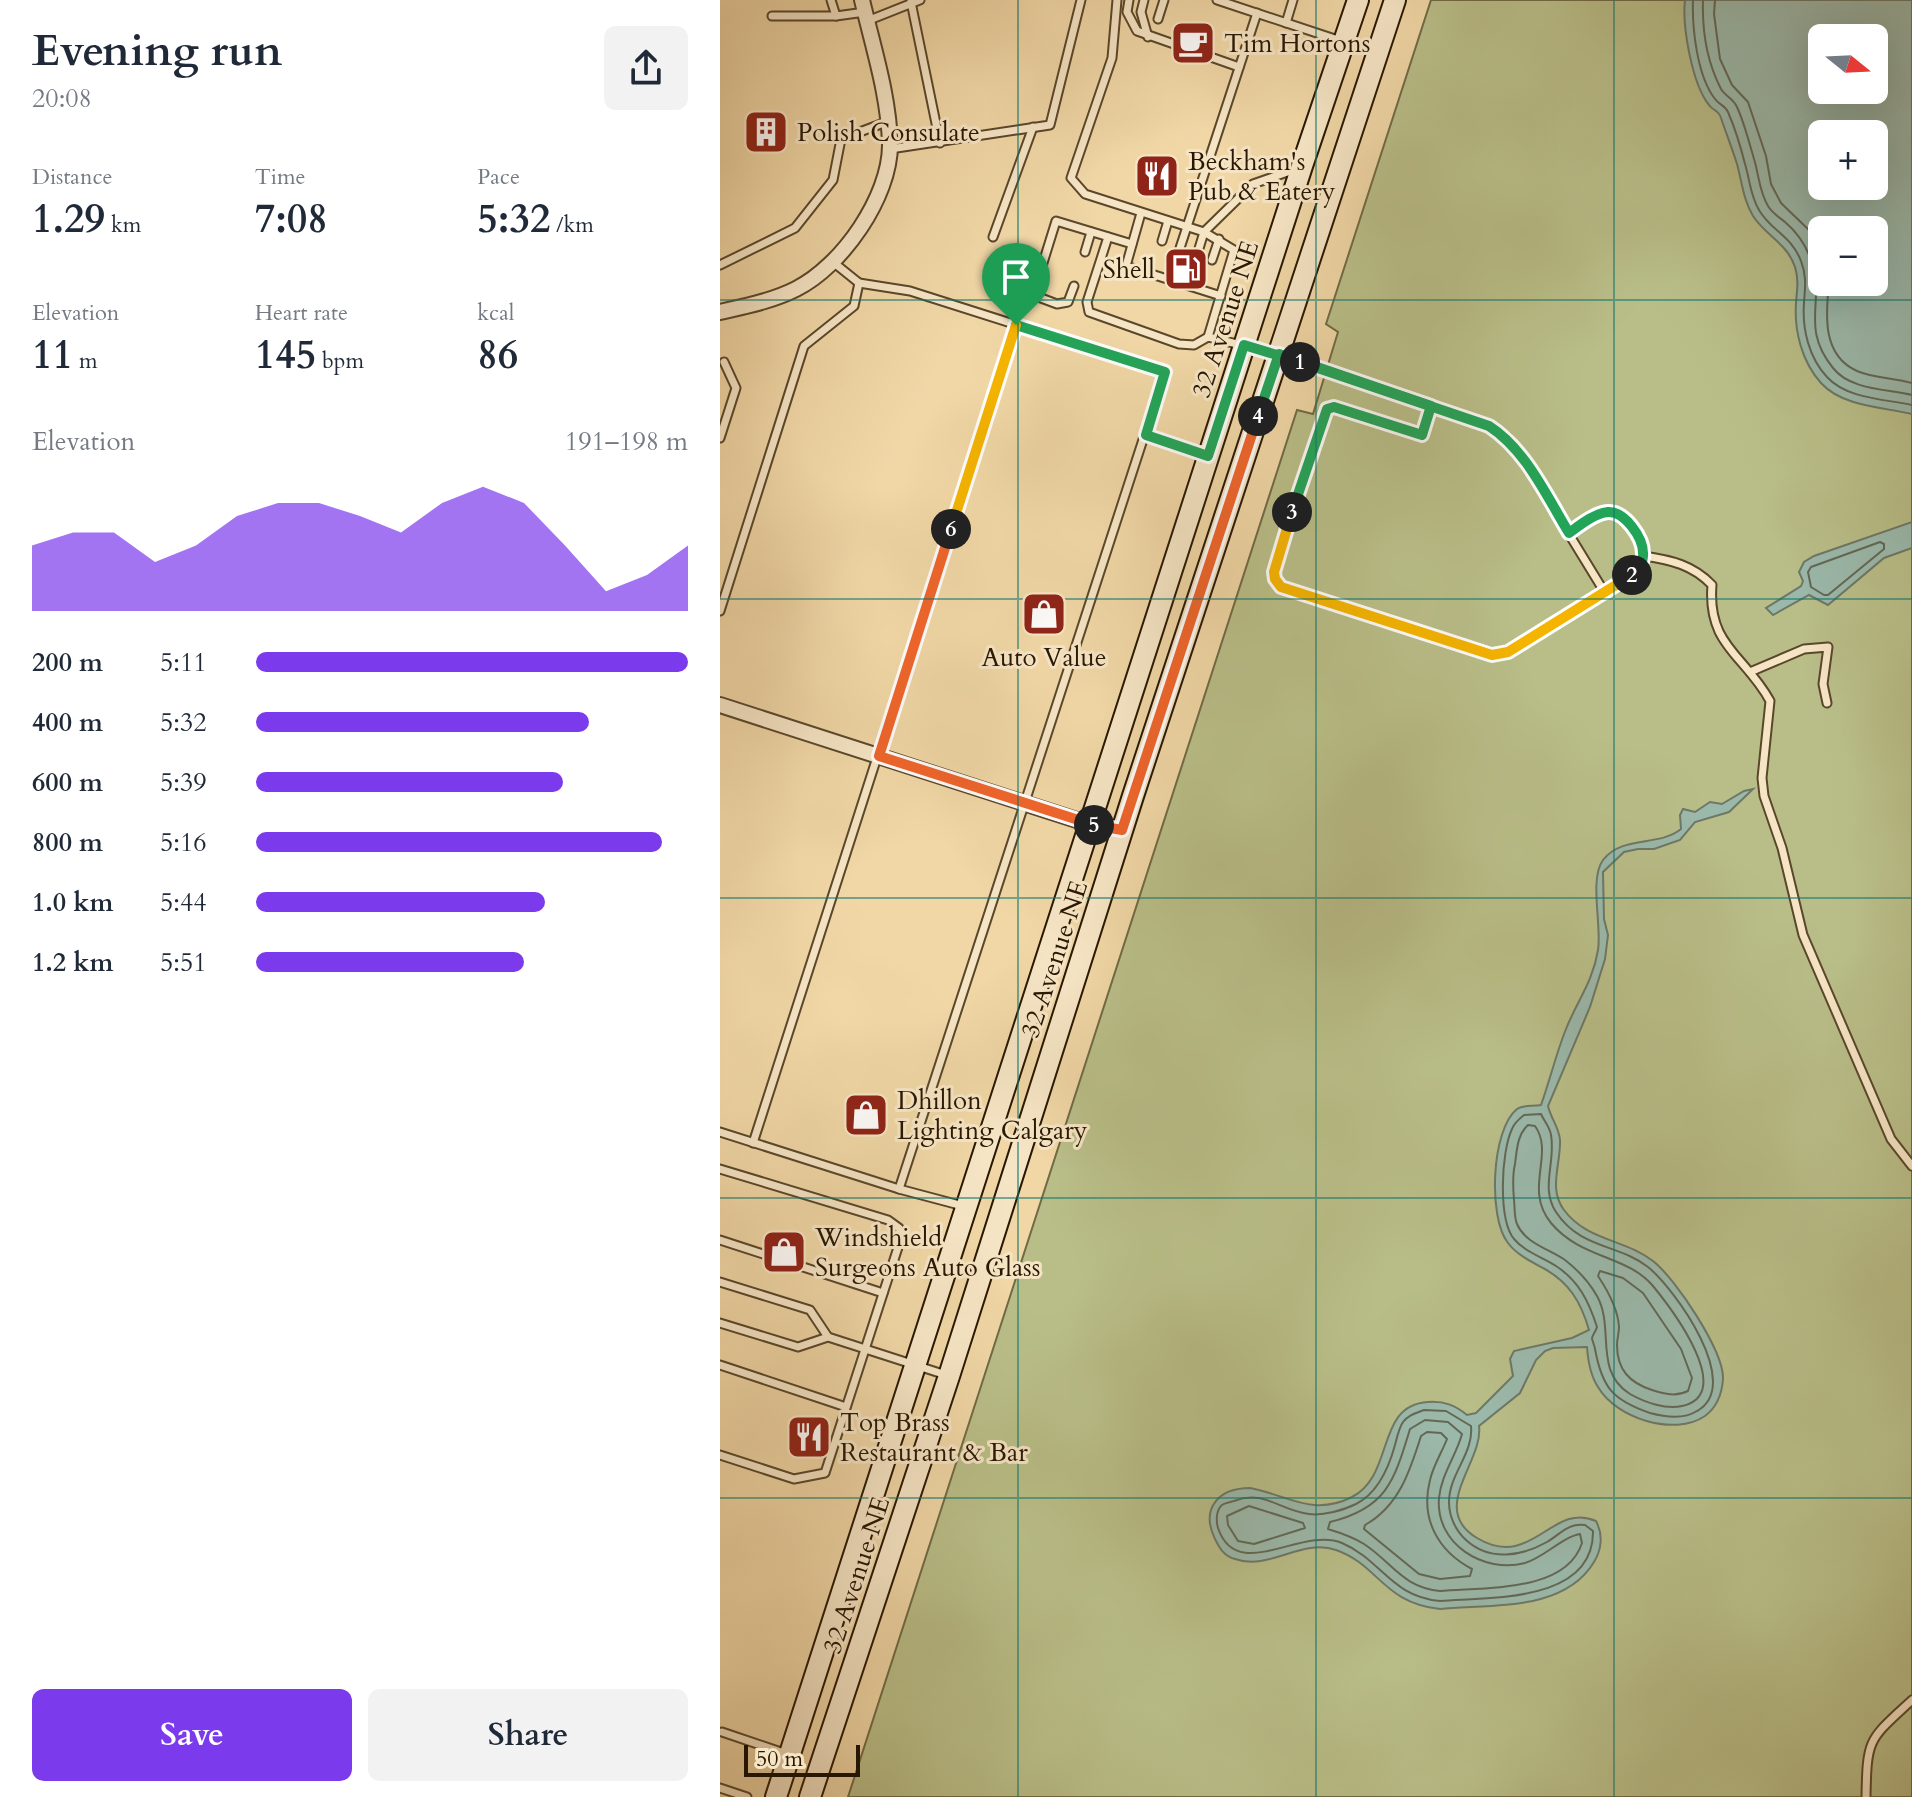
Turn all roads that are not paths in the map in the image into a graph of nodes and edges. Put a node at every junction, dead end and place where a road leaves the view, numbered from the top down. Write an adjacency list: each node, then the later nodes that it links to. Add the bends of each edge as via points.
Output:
1 (831, 0): 17 (lane)
2 (920, 0): 12 (lane)
3 (1081, 0): 24 (lane, via 1050,125)
4 (1117, 0): 28 (lane, via 1112,58 1071,178 1085,194)
5 (1129, 0): 20 (lane, via 1130,21)
6 (1144, 0): 20 (lane, via 1141,12)
7 (1164, 0): 18 (lane)
8 (1217, 0): 13 (lane)
9 (1293, 0): 19 (lane)
10 (1358, 0): 21 (main road, 32 Avenue NE)
11 (1395, 0): 59 (main road, 32 Avenue NE)
12 (911, 2): 14 (lane); 25 (lane)
13 (1230, 2): 15 (lane)
14 (865, 11): 17 (lane); 23 (street)
15 (1257, 13): 19 (lane); 22 (lane)
16 (772, 16): 17 (lane)
17 (836, 16)
18 (1158, 19)
19 (1286, 23): 21 (lane)
20 (1148, 37): 22 (lane)
21 (1344, 42): 27 (main road, 32 Avenue NE)
22 (1239, 67): 30 (lane)
23 (889, 121): 26 (street); 44 (lane, via 841,139 833,180 795,228)
24 (1033, 127): 25 (lane); 33 (lane)
25 (940, 143): 26 (lane)
26 (890, 149): 42 (street, via 885,178 869,214)
27 (1302, 166): 32 (lane, via 1253,184); 58 (main road, 32 Avenue NE)
28 (1141, 213): 29 (lane); 37 (lane)
29 (1168, 221): 30 (lane); 36 (lane)
30 (1187, 226): 32 (lane); 38 (lane)
31 (1091, 232): 34 (lane); 39 (lane); 51 (lane, via 1056,221 1033,295 1057,304 1068,302)
32 (1204, 232): 35 (lane); 40 (lane)
33 (993, 237)
34 (1108, 237): 37 (lane); 57 (lane, via 1087,302 1089,312 1179,344 1194,345)
35 (1219, 239): 41 (lane); 54 (lane, via 1234,250)
36 (1162, 241)
37 (1132, 244): 46 (lane, via 1126,266)
38 (1180, 248)
39 (1085, 252)
40 (1197, 255)
41 (1212, 260)
42 (833, 262): 50 (lane); 55 (street, via 798,288)
43 (1155, 263): 46 (lane)
44 (720, 265)
45 (1173, 269): 49 (lane)
46 (1152, 274): 49 (lane)
47 (1191, 275): 52 (lane)
48 (1206, 279): 53 (lane)
49 (1170, 280): 52 (lane)
50 (859, 283): 56 (lane, via 910,291); 68 (lane, via 854,306 804,346)
51 (1074, 286)
52 (1188, 286): 53 (lane)
53 (1203, 290): 54 (lane)
54 (1221, 296): 57 (lane)
55 (720, 312)
56 (1016, 325): 62 (lane, via 1165,372); 72 (lane)
57 (1208, 337): 58 (lane)
58 (1244, 345): 59 (lane); 64 (main road, 32 Avenue NE)
59 (1279, 354): 61 (lane); 75 (main road, 32 Avenue NE)
60 (724, 362): 63 (lane, via 736,388)
61 (1431, 406): 65 (lane, via 1507,437); 67 (lane, via 1422,435 1327,409 1274,572 1281,587 1492,655)
62 (1146, 435): 64 (lane); 73 (lane)
63 (720, 438)
64 (1208, 456): 74 (main road, 32 Avenue NE)
65 (1569, 533): 66 (lane, via 1605,512 1615,512 1642,544); 67 (lane)
66 (1644, 556): 67 (lane, via 1638,570); 69 (lane, via 1677,562 1700,572 1712,585 1717,630)
67 (1605, 593)
68 (720, 611)
69 (1750, 672): 70 (lane, via 1804,649 1828,647 1823,684); 78 (lane, via 1770,701 1764,796 1803,935 1891,1139)
70 (1827, 703)
71 (720, 705): 72 (street)
72 (879, 756): 73 (street); 77 (lane)
73 (1026, 802): 74 (street); 80 (lane)
74 (1089, 824): 75 (street); 81 (main road, 32 Avenue NE)
75 (1122, 830): 90 (main road, 32 Avenue NE)
76 (720, 1132): 77 (lane)
77 (753, 1143): 80 (lane)
78 (1912, 1166)
79 (720, 1169): 84 (lane, via 888,1220 899,1228 902,1235)
80 (899, 1189): 81 (lane)
81 (966, 1207): 89 (main road, 32 Avenue NE)
82 (720, 1240): 84 (lane)
83 (720, 1282): 86 (lane, via 810,1310)
84 (883, 1293): 87 (lane)
85 (720, 1323): 86 (lane, via 798,1347)
86 (828, 1337): 87 (lane)
87 (865, 1349): 89 (lane); 91 (lane)
88 (720, 1365): 91 (lane)
89 (914, 1365): 90 (lane); 95 (main road, 32 Avenue NE)
90 (949, 1376): 99 (main road, 32 Avenue NE)
91 (846, 1407): 92 (lane, via 825,1473 794,1479)
92 (720, 1455)
93 (1912, 1700): 100 (lane, via 1870,1745)
94 (722, 1732): 95 (lane)
95 (789, 1755): 98 (main road, 32 Avenue NE)
96 (720, 1788): 97 (lane)
97 (747, 1797)
98 (776, 1797)
99 (810, 1797)
100 (1866, 1797)

